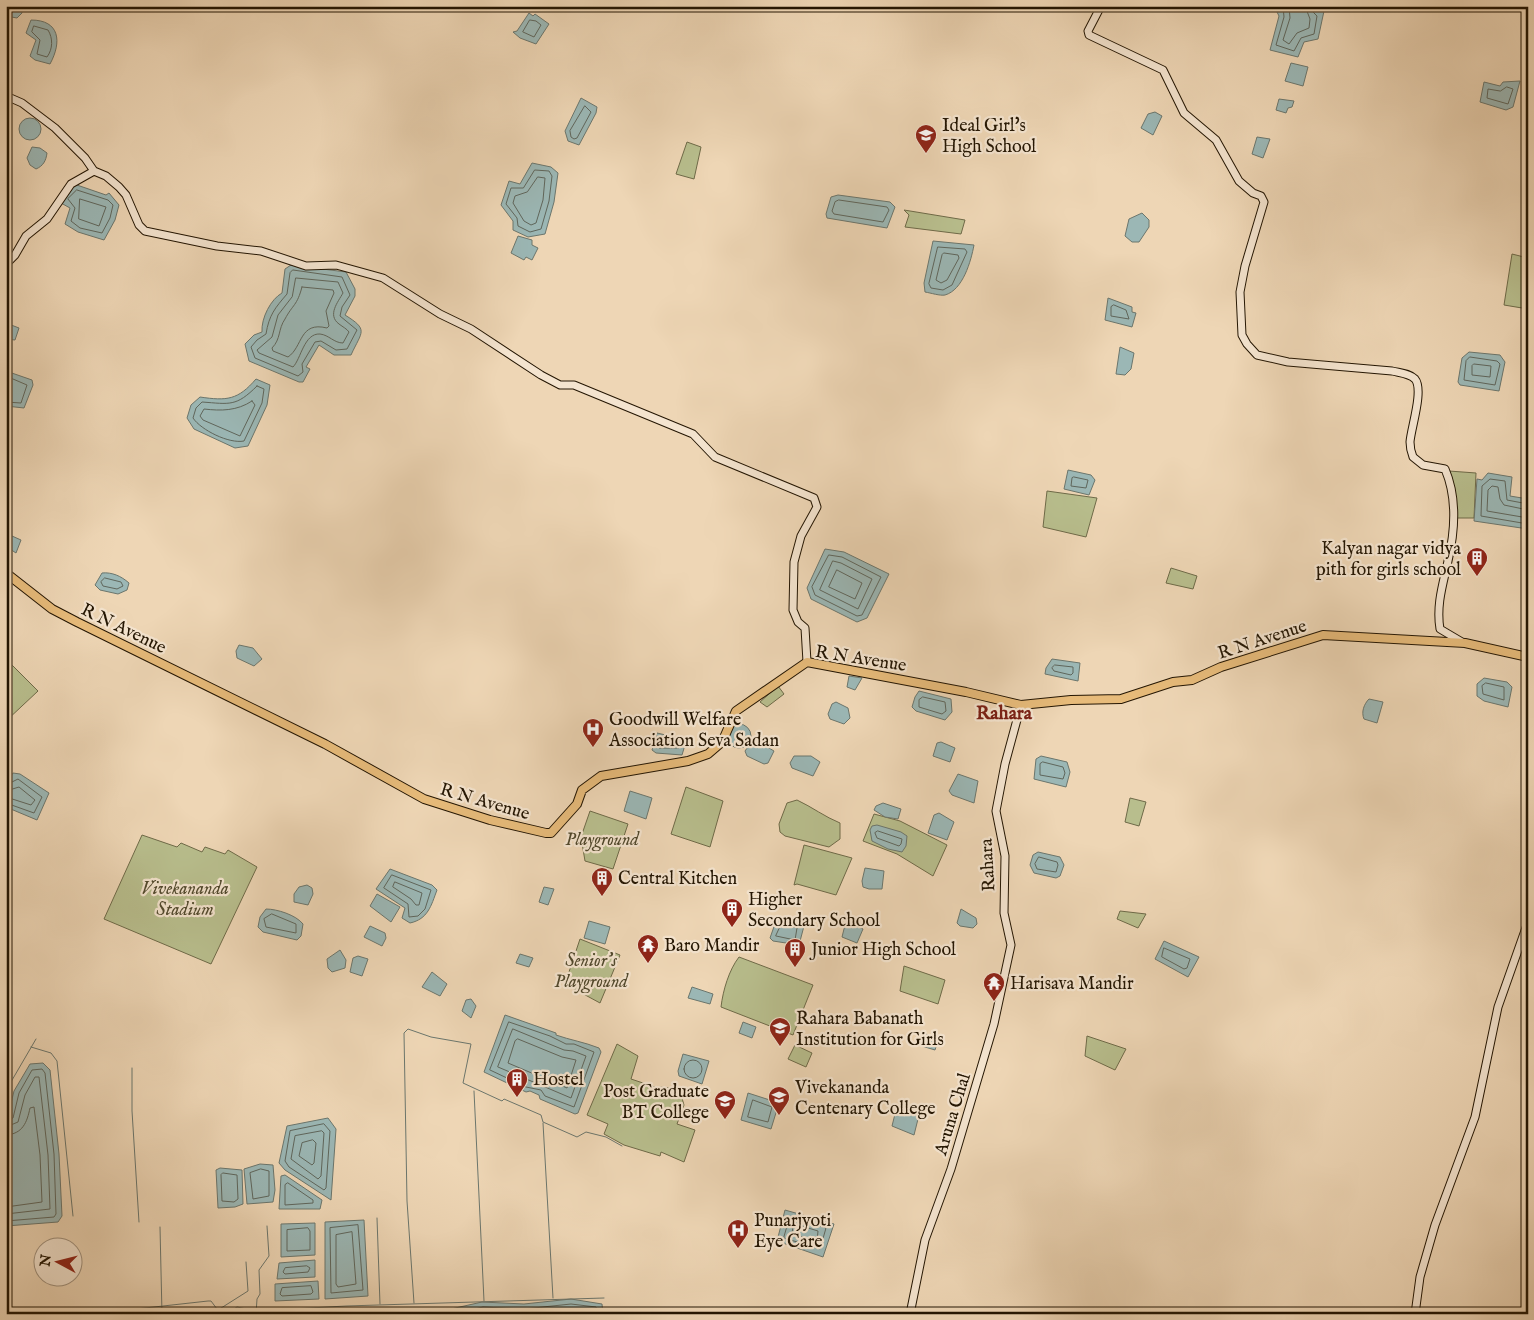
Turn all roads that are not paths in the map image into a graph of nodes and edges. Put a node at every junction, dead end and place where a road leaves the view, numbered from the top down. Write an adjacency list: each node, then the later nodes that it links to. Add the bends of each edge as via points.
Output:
1 (1100, 6): 6 (street, via 1089,35 1163,70 1184,113 1216,140 1239,180 1261,196 1264,202 1240,292 1242,335 1247,344 1257,355 1288,362 1392,371 1415,380 1418,386 1410,443 1412,457 1423,465 1446,469 1452,499 1454,519 1437,613 1440,629)
2 (6, 96): 3 (street, via 22,103 55,128 86,158)
3 (94, 171): 4 (street, via 71,184 47,218 26,236); 8 (street, via 120,187 145,231 217,246 261,251 306,266 336,265 384,278 554,382 574,385 693,434 715,457 814,498 817,507 795,551 792,599 798,622 805,628)
4 (6, 264)
5 (6, 573): 8 (main road, R N Avenue, via 46,604 77,622 325,744 424,799 490,820 546,833 577,804 582,790 602,776 688,761 708,754 722,742 736,711)
6 (1465, 643): 7 (main road, R N Avenue); 9 (main road, R N Avenue, via 1323,635 1221,667 1192,680 1173,682 1121,699)
7 (1528, 657)
8 (807, 662): 9 (main road, R N Avenue)
9 (1021, 705): 11 (street, Rahara, via 996,811 1005,856 1004,913 1011,945)
10 (1528, 922): 13 (street, via 1496,1015 1475,1117 1436,1225 1420,1277)
11 (994, 1024): 12 (street, Aruna Chal, via 951,1170 924,1240)
12 (910, 1314)
13 (1414, 1314)

